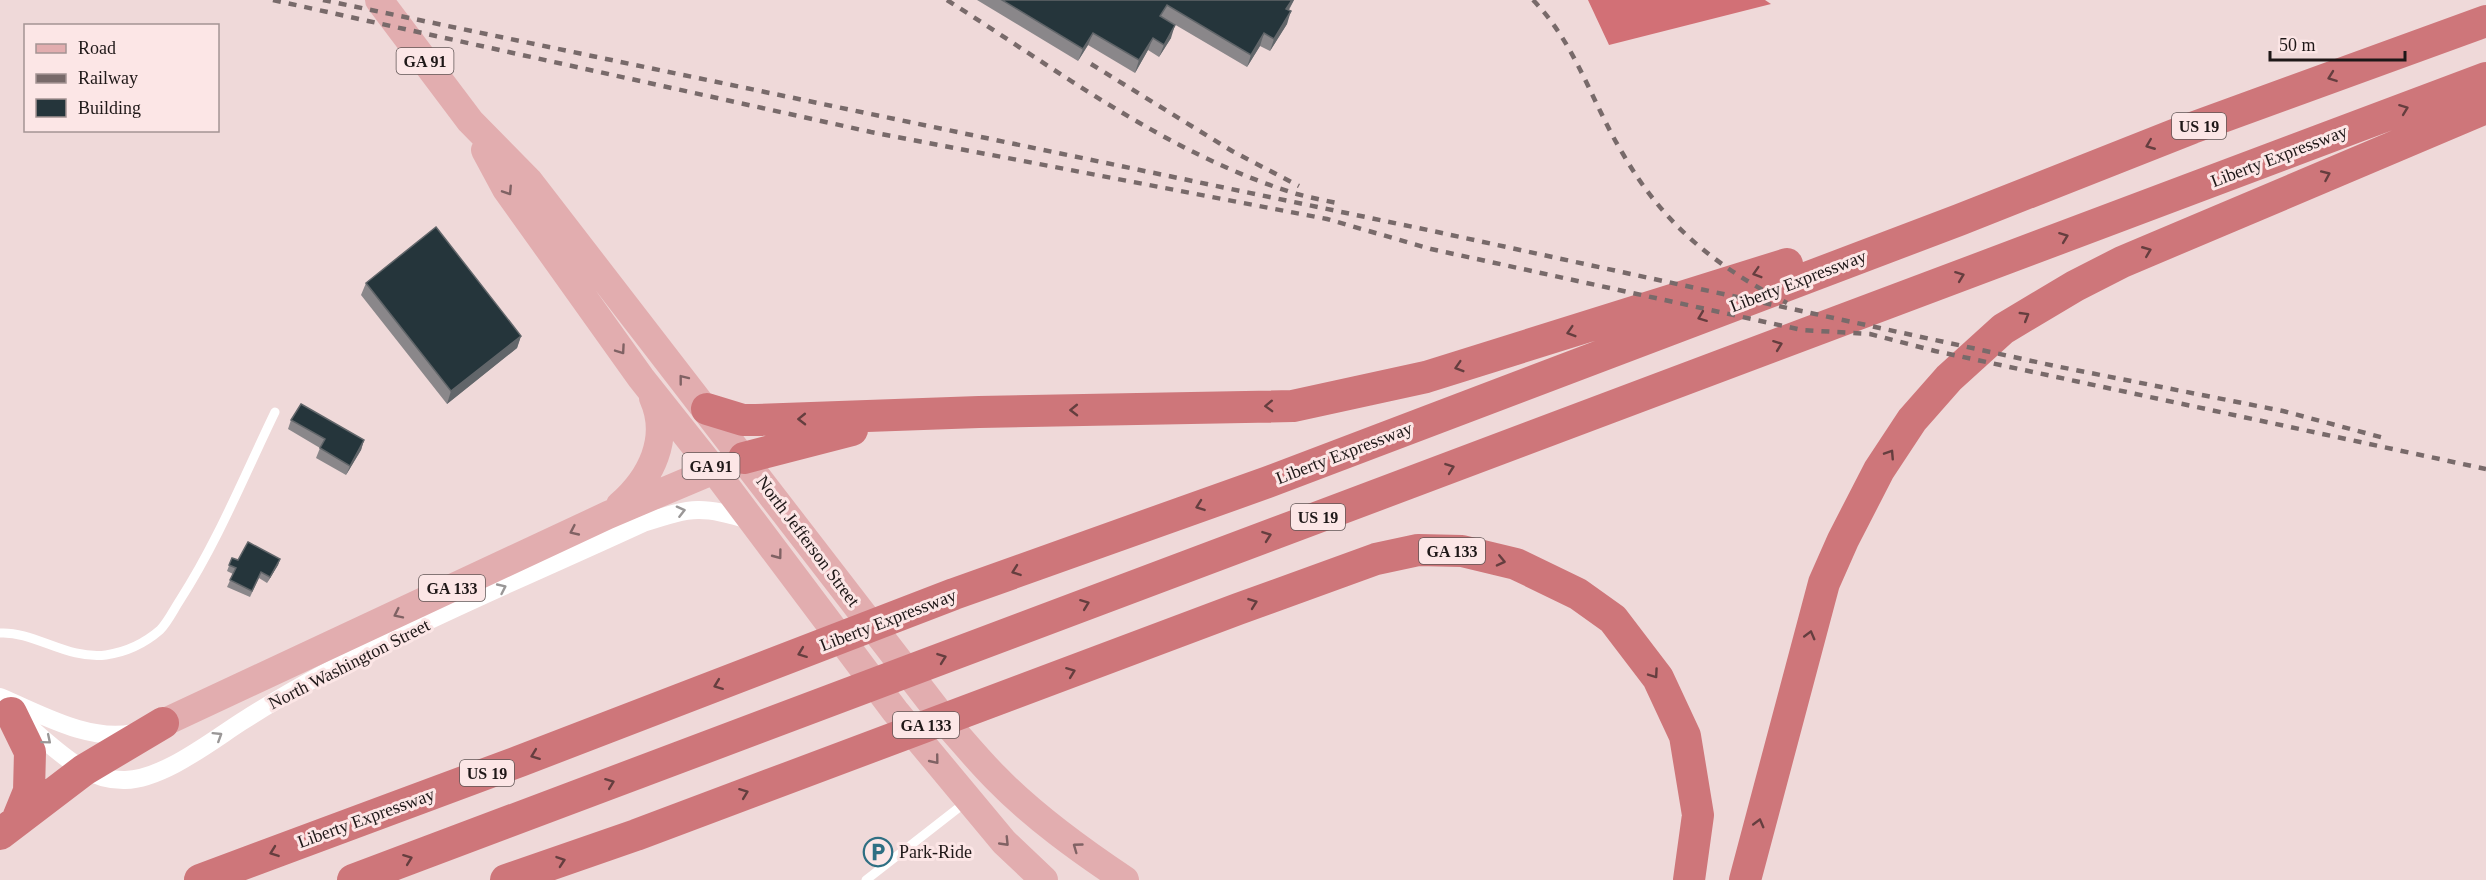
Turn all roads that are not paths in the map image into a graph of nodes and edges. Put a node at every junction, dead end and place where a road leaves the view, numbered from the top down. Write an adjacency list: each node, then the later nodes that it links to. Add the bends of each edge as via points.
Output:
1 (380, 0): 5 (main road, North Jefferson Street / GA 91)
2 (2486, 21): 6 (highway, US 19, one-way to 6, via 2192,128 1959,220)
3 (2486, 78): 24 (highway, Liberty Expressway / US 19, one-way to 3)
4 (2486, 108): 22 (highway, one-way to 4, via 1824,583 1880,470 1912,420 1949,378 2003,329 2122,262)
5 (470, 121): 7 (main road, North Jefferson Street / GA 91, one-way to 7, via 506,189); 8 (main road, North Jefferson Street / GA 91, one-way to 5, via 529,181)
6 (1913, 231): 10 (highway, one-way to 10, via 1426,377 1293,406); 23 (highway, Liberty Expressway / US 19, one-way to 23, via 1268,482 954,594)
7 (641, 378): 12 (main road, North Jefferson Street / GA 91); 13 (main road, via 658,414 658,449 643,482)
8 (707, 410): 10 (highway, one-way to 8, via 743,420); 11 (main road, North Jefferson Street / GA 91)
9 (275, 412): 15 (lane, via 197,574 161,629 138,645 107,655 86,655 11,632)
10 (902, 416): 11 (highway)
11 (744, 458): 12 (main road, GA 133); 28 (main road, North Jefferson Street / GA 91, one-way to 11, via 1062,836 996,778 950,727)
12 (714, 470): 13 (main road, GA 133); 14 (main road, North Jefferson Street / GA 91)
13 (608, 515): 17 (main road, GA 133, one-way to 17)
14 (753, 521): 18 (street, North Washington Street, one-way to 14, via 116,780 154,774 312,679 643,523 692,508); 19 (main road, North Jefferson Street / GA 91, one-way to 19, via 895,711)
15 (0, 633)
16 (4, 705): 17 (street, via 110,736 131,734); 18 (street, North Washington Street, one-way to 18); 20 (highway, via 30,752 29,791)
17 (163, 723): 18 (highway, GA 133)
18 (84, 770): 20 (highway, GA 133)
19 (968, 801): 26 (lane); 27 (main road, North Jefferson Street / GA 91, one-way to 27)
20 (9, 826)
21 (1695, 838): 25 (highway, GA 133, one-way to 21, via 1376,559 1418,550 1462,551 1516,564 1578,594 1613,619 1658,678 1685,736 1698,815); 29 (highway); 30 (highway, GA 133)
22 (1747, 876)
23 (200, 880)
24 (353, 880)
25 (506, 880)
26 (866, 880)
27 (1044, 880)
28 (1125, 880)
29 (1678, 880)
30 (1689, 880)

